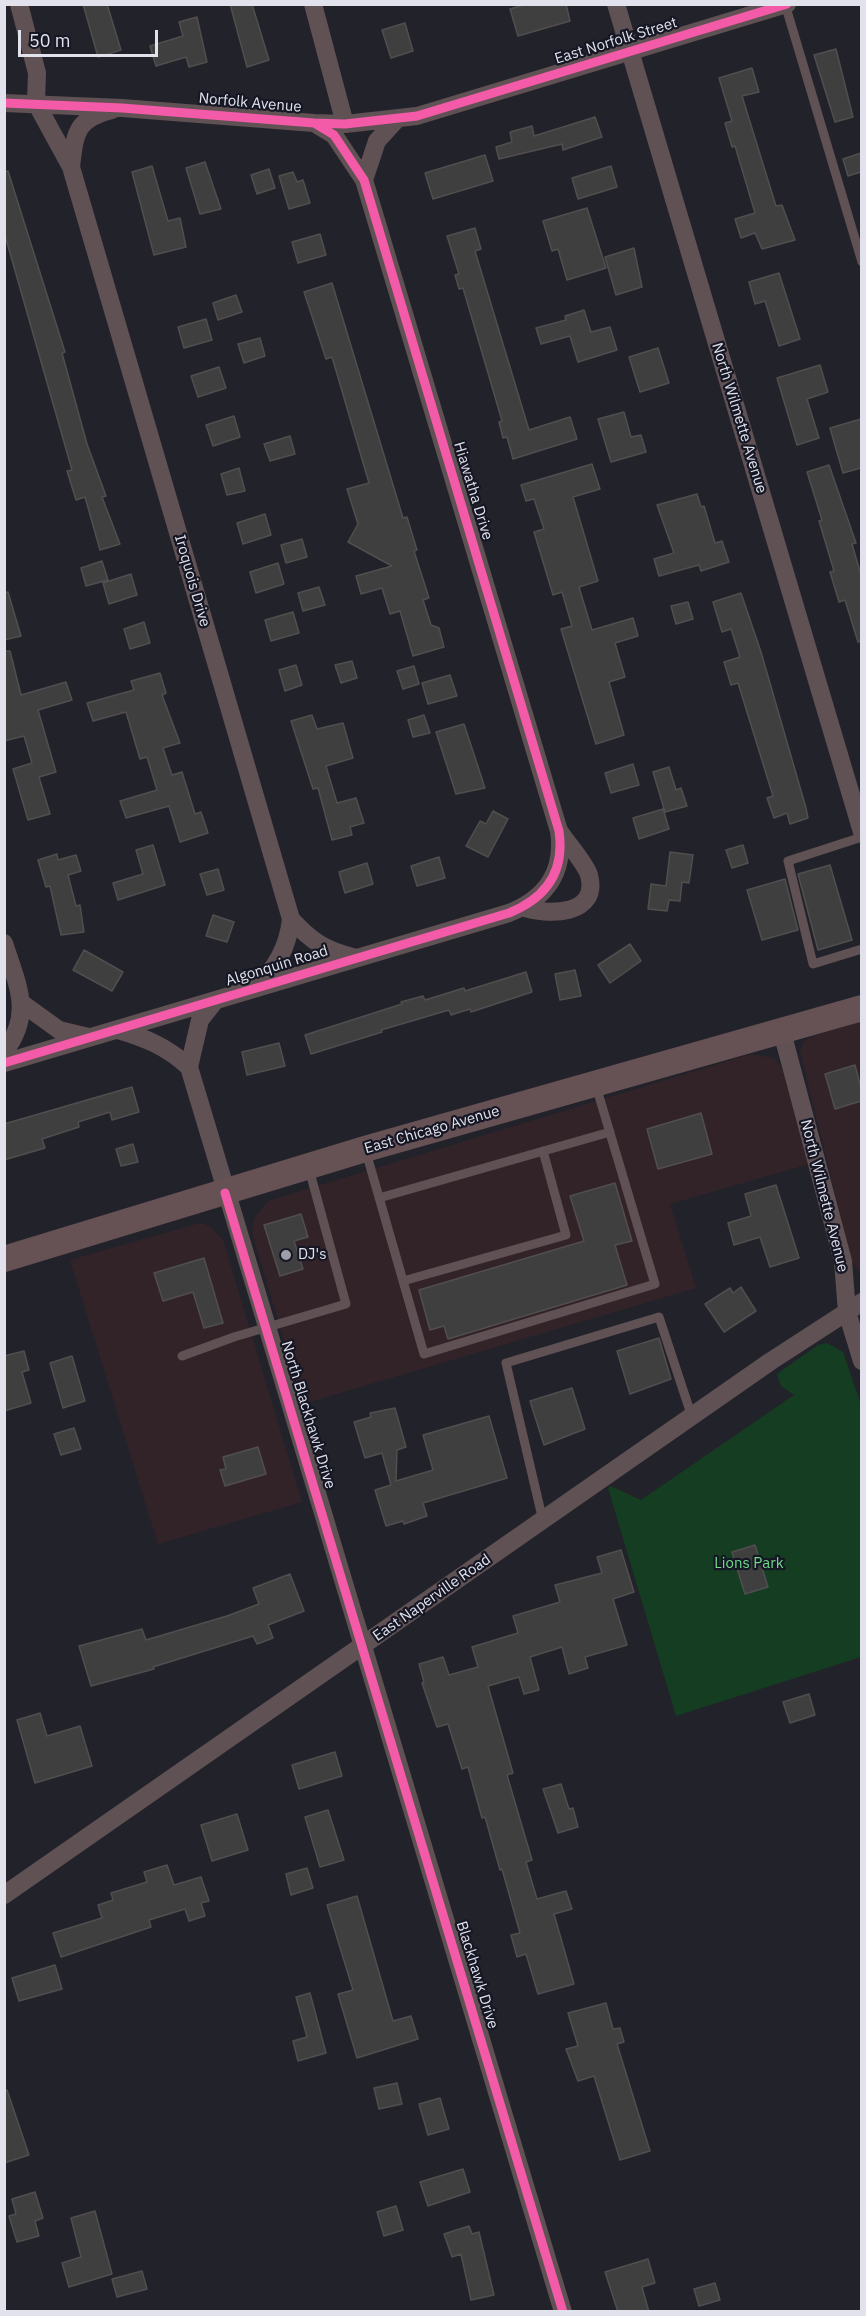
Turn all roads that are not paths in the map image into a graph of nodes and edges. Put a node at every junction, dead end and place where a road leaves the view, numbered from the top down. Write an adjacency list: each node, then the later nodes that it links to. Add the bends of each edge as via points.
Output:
1 (20, 4): 8 (street, via 37,73)
2 (313, 4): 12 (street)
3 (616, 4): 5 (street, North Wilmette Avenue)
4 (786, 5): 5 (street, East Norfolk Street); 15 (lane)
5 (630, 53): 6 (street, East Norfolk Street); 17 (street, North Wilmette Avenue)
6 (489, 95): 10 (street, Norfolk Avenue)
7 (4, 103): 8 (street, Norfolk Avenue)
8 (36, 103): 9 (street, Norfolk Avenue); 13 (street, Iroquois Drive)
9 (122, 108): 11 (street, Norfolk Avenue); 13 (street, Iroquois Drive, via 93,115 75,134)
10 (397, 119): 12 (street, Norfolk Avenue); 14 (street, via 377,141)
11 (314, 123): 12 (street, Norfolk Avenue); 14 (street, Hiawatha Drive, via 334,135)
12 (345, 124)
13 (71, 167): 21 (street, Iroquois Drive)
14 (364, 180): 16 (street, Hiawatha Drive)
15 (861, 261)
16 (559, 831): 19 (street, Hiawatha Drive, via 560,862); 20 (street, via 589,873 588,896 578,907 561,912 539,913)
17 (861, 832)
18 (861, 837): 23 (lane, via 788,861 813,964)
19 (549, 883): 20 (street, Algonquin Road, via 536,899)
20 (522, 907): 24 (street, Algonquin Road)
21 (291, 919): 24 (street, via 329,951); 25 (street, Iroquois Drive, via 289,940 278,964)
22 (4, 943): 27 (street)
23 (861, 949)
24 (356, 958): 25 (street, Algonquin Road)
25 (257, 988): 26 (street, Algonquin Road)
26 (215, 1001): 29 (street, Algonquin Road); 34 (street, North Blackhawk Drive, via 200,1020)
27 (23, 1004): 31 (street, via 59,1030); 32 (street, via 19,1023)
28 (861, 1008): 30 (main road, East Chicago Avenue)
29 (118, 1030): 31 (street, Algonquin Road); 34 (street, via 152,1040)
30 (782, 1032): 35 (main road, East Chicago Avenue); 44 (street, North Wilmette Avenue)
31 (92, 1038): 33 (street, Algonquin Road)
32 (4, 1052)
33 (4, 1063)
34 (189, 1066): 40 (street, North Blackhawk Drive)
35 (596, 1084): 36 (lane); 37 (main road, East Chicago Avenue)
36 (610, 1132): 38 (lane); 43 (lane, via 655,1284 424,1354)
37 (365, 1149): 39 (main road, East Chicago Avenue); 41 (lane)
38 (543, 1151): 41 (lane); 43 (lane, via 566,1235)
39 (309, 1166): 40 (main road, East Chicago Avenue); 45 (lane, via 346,1304)
40 (225, 1193): 42 (main road, East Chicago Avenue); 45 (street, North Blackhawk Drive)
41 (379, 1198): 43 (lane)
42 (4, 1259)
43 (403, 1281)
44 (854, 1307): 47 (street, North Wilmette Avenue); 48 (street, East Naperville Road)
45 (266, 1327): 46 (lane); 50 (street, North Blackhawk Drive)
46 (182, 1356)
47 (861, 1361)
48 (692, 1417): 49 (street, East Naperville Road); 49 (lane, via 659,1317 506,1363)
49 (543, 1521): 50 (street, East Naperville Road)
50 (362, 1647): 51 (street, East Naperville Road); 52 (street, Blackhawk Drive)
51 (4, 1895)
52 (563, 2312)

